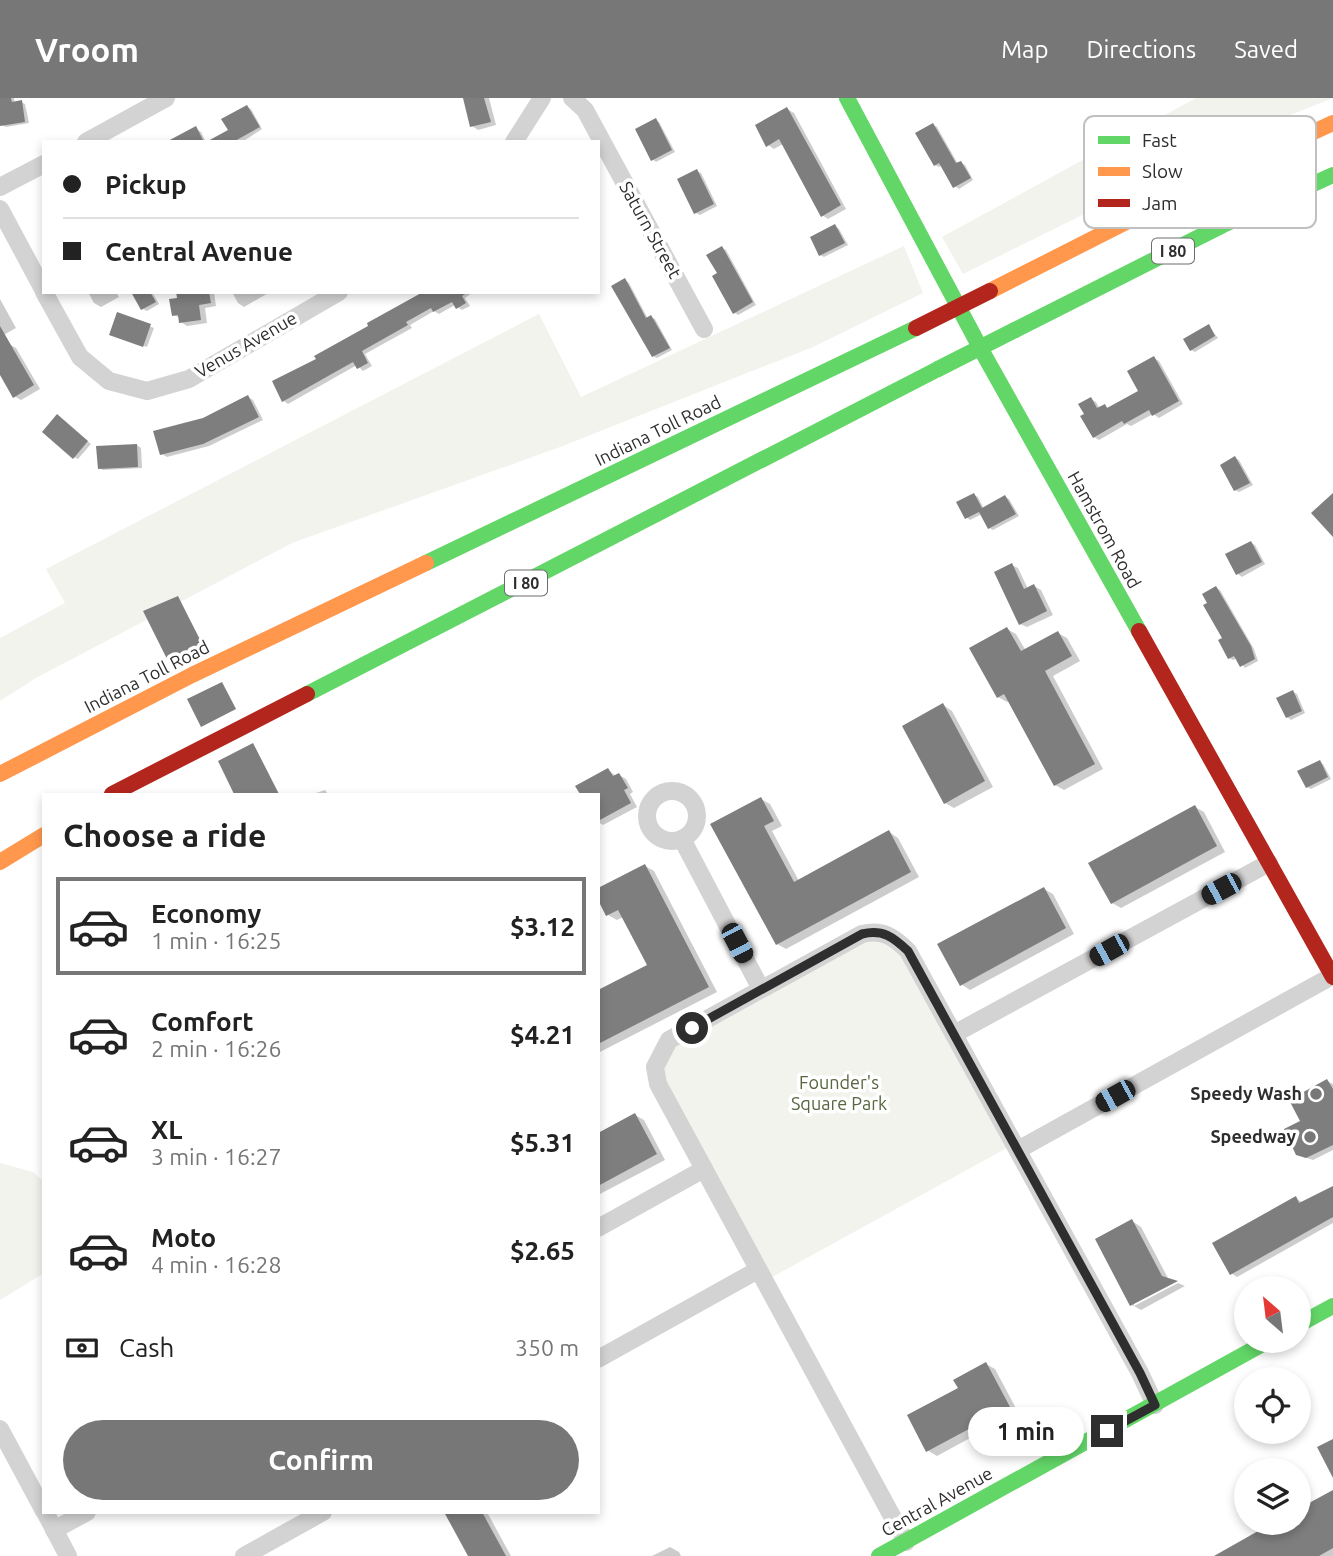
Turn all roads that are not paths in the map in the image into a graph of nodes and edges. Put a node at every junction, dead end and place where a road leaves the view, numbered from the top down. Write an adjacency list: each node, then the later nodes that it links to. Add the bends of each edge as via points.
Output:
1 (166, 98): 7 (street)
2 (542, 98): 8 (street)
3 (572, 98): 19 (street, Saturn Street, via 585,110)
4 (847, 98): 29 (main road, Hamstrom Road, via 983,353)
5 (1333, 123): 6 (main road, Indiana Toll Road, bridge)
6 (1316, 131)
7 (90, 140)
8 (515, 140)
9 (42, 165): 12 (street)
10 (1333, 175): 11 (main road, I 80, bridge)
11 (1316, 183)
12 (0, 187)
13 (0, 209): 16 (street)
14 (1114, 228): 20 (main road, Indiana Toll Road, bridge)
15 (1217, 228): 23 (main road, I 80, bridge)
16 (42, 288)
17 (45, 294): 18 (street, Venus Avenue, via 80,356 109,381 147,391 188,379)
18 (336, 294)
19 (704, 329)
20 (57, 744): 21 (main road); 22 (main road, Indiana Toll Road)
21 (0, 767)
22 (0, 774)
23 (115, 793)
24 (42, 830): 27 (main road)
25 (42, 836): 28 (main road)
26 (682, 839): 31 (street)
27 (0, 850)
28 (0, 862)
29 (1269, 863): 30 (main road, Hamstrom Road); 32 (street)
30 (1333, 976): 33 (street)
31 (761, 989): 32 (street, via 875,931 892,936 908,951); 34 (street, via 670,1040 655,1067 658,1084)
32 (954, 1034): 33 (street)
33 (1018, 1150): 41 (street)
34 (704, 1169): 35 (street); 36 (street)
35 (600, 1227)
36 (758, 1270): 40 (street); 48 (street)
37 (1333, 1306): 38 (main road)
38 (1311, 1318)
39 (1247, 1353): 41 (main road, Central Avenue)
40 (600, 1358)
41 (1155, 1405): 48 (main road, Central Avenue)
42 (0, 1429): 43 (street)
43 (42, 1507)
44 (46, 1514): 47 (street)
45 (83, 1514): 47 (street)
46 (319, 1514): 50 (street)
47 (54, 1530): 49 (street)
48 (906, 1542): 51 (main road, Central Avenue)
49 (68, 1556)
50 (244, 1556)
51 (880, 1556)

